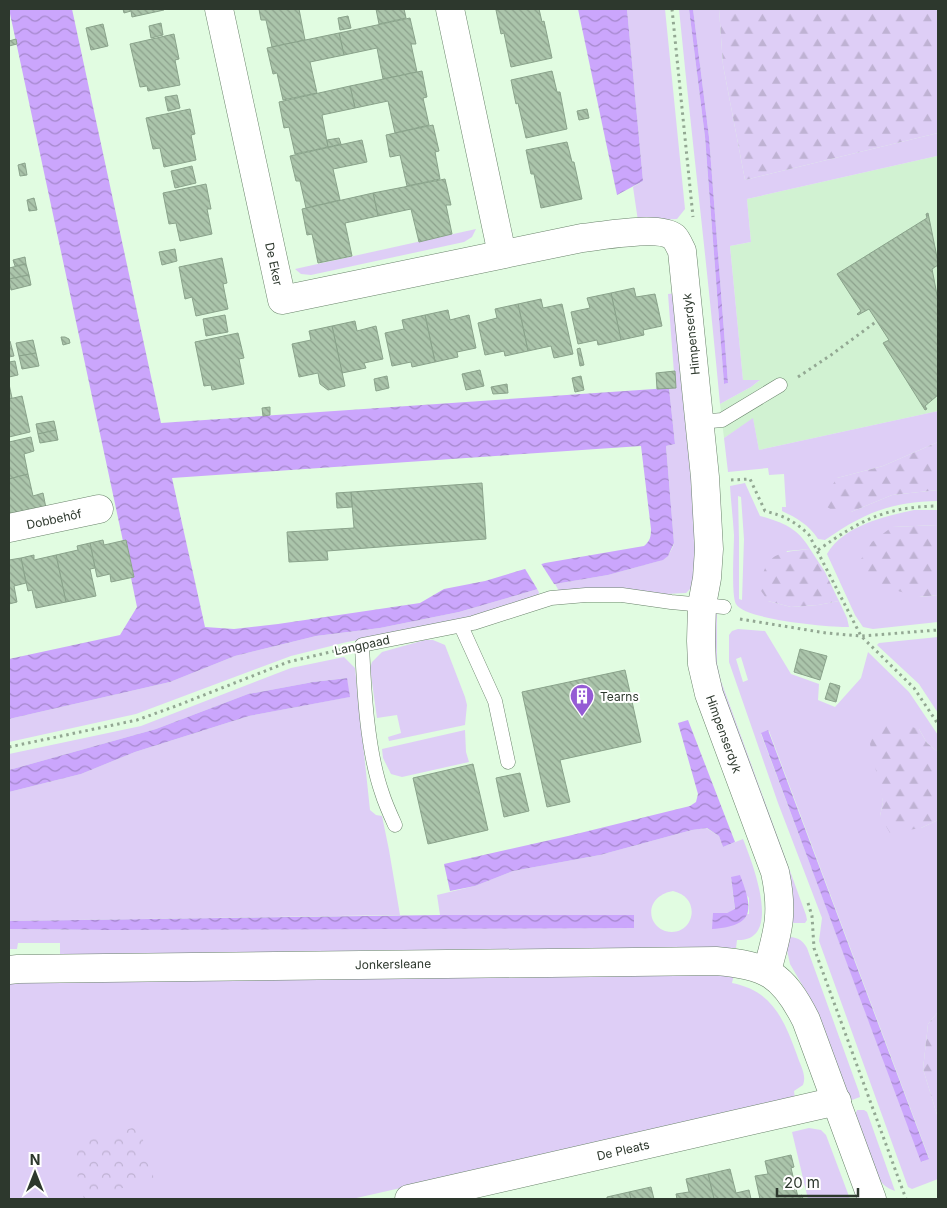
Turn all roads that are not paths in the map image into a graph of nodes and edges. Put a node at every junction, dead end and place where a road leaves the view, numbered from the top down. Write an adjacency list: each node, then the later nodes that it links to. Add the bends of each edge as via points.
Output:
1 (219, 9): 4 (street, De Eker, via 282,300)
2 (450, 9): 4 (street)
3 (684, 229): 4 (street, De Eker, via 625,232); 6 (street, Himpenserdyk, via 682,251)
4 (502, 254)
5 (780, 384): 6 (lane, via 722,420)
6 (700, 422): 9 (street, Himpenserdyk, via 709,549 707,578)
7 (99, 509): 8 (street, Dobbehôf)
8 (9, 528)
9 (713, 606): 10 (lane, Langpaad, via 622,595 586,595 551,598); 14 (street, Himpenserdyk, via 701,641 702,664 709,694 779,890 779,929)
10 (462, 626): 11 (lane, via 495,701); 12 (lane, Langpaad, via 362,645 371,747 381,792)
11 (508, 762)
12 (395, 824)
13 (12, 969): 14 (street, Jonkersleane, via 716,961 738,962)
14 (766, 971): 15 (street, via 779,980 795,999)
15 (837, 1101): 16 (street, De Pleats); 17 (street)
16 (409, 1199)
17 (872, 1199)

